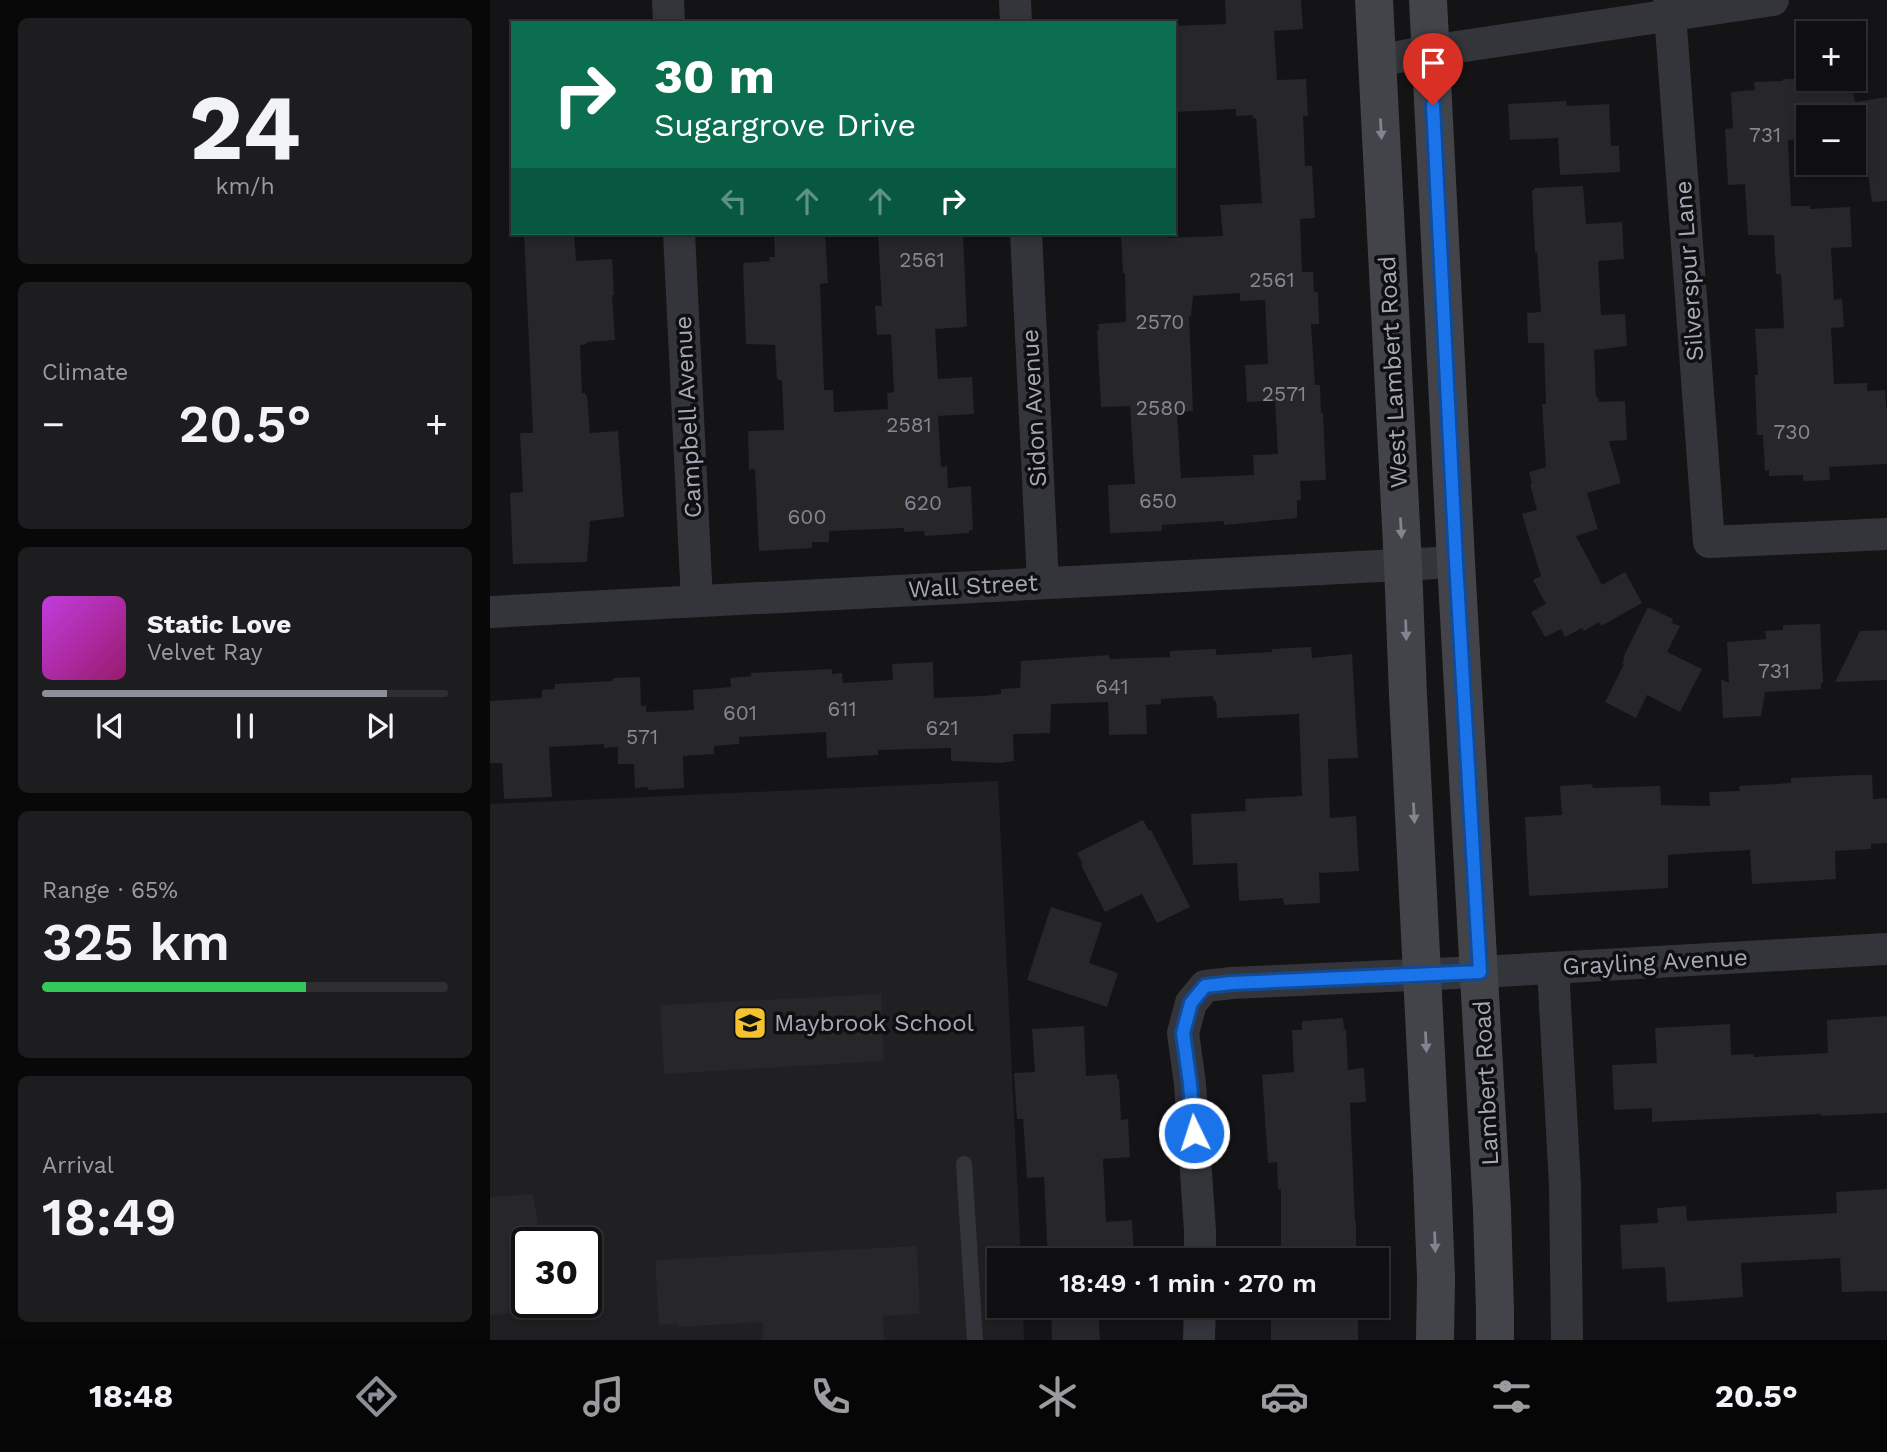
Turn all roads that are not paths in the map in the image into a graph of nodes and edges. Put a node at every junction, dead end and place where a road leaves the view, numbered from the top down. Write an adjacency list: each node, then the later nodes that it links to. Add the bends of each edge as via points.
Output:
1 (668, 0): 7 (street)
2 (1015, 0): 8 (street)
3 (1374, 0): 10 (main road, West Lambert Road)
4 (1428, 0): 9 (main road)
5 (1773, 0): 6 (street)
6 (1670, 8): 9 (street); 13 (street, Silverspur Lane, via 1709,542)
7 (669, 21)
8 (1016, 21)
9 (1430, 51): 10 (street); 14 (main road)
10 (1377, 61): 15 (main road, West Lambert Road, one-way to 15)
11 (679, 235): 17 (street, Campbell Avenue)
12 (1026, 235): 16 (street, Sidon Avenue)
13 (1887, 534)
14 (1456, 562): 15 (street, Wall Street); 21 (main road, Lambert Road)
15 (1403, 565): 16 (street, Wall Street); 22 (main road, West Lambert Road, one-way to 22)
16 (1042, 582): 17 (street, Wall Street)
17 (697, 601): 18 (street, Wall Street)
18 (490, 612)
19 (1887, 949): 20 (street, Grayling Avenue)
20 (1553, 968): 21 (street, Grayling Avenue); 30 (street, via 1566,1185)
21 (1480, 972): 22 (street, Grayling Avenue); 29 (main road, Lambert Road)
22 (1423, 974): 24 (street, Grayling Avenue, via 1205,986 1191,1003 1183,1033); 28 (main road, one-way to 28)
23 (964, 1164): 26 (lane)
24 (1200, 1248)
25 (1200, 1318): 27 (street)
26 (975, 1340)
27 (1199, 1340)
28 (1435, 1340)
29 (1495, 1340)
30 (1567, 1340)

